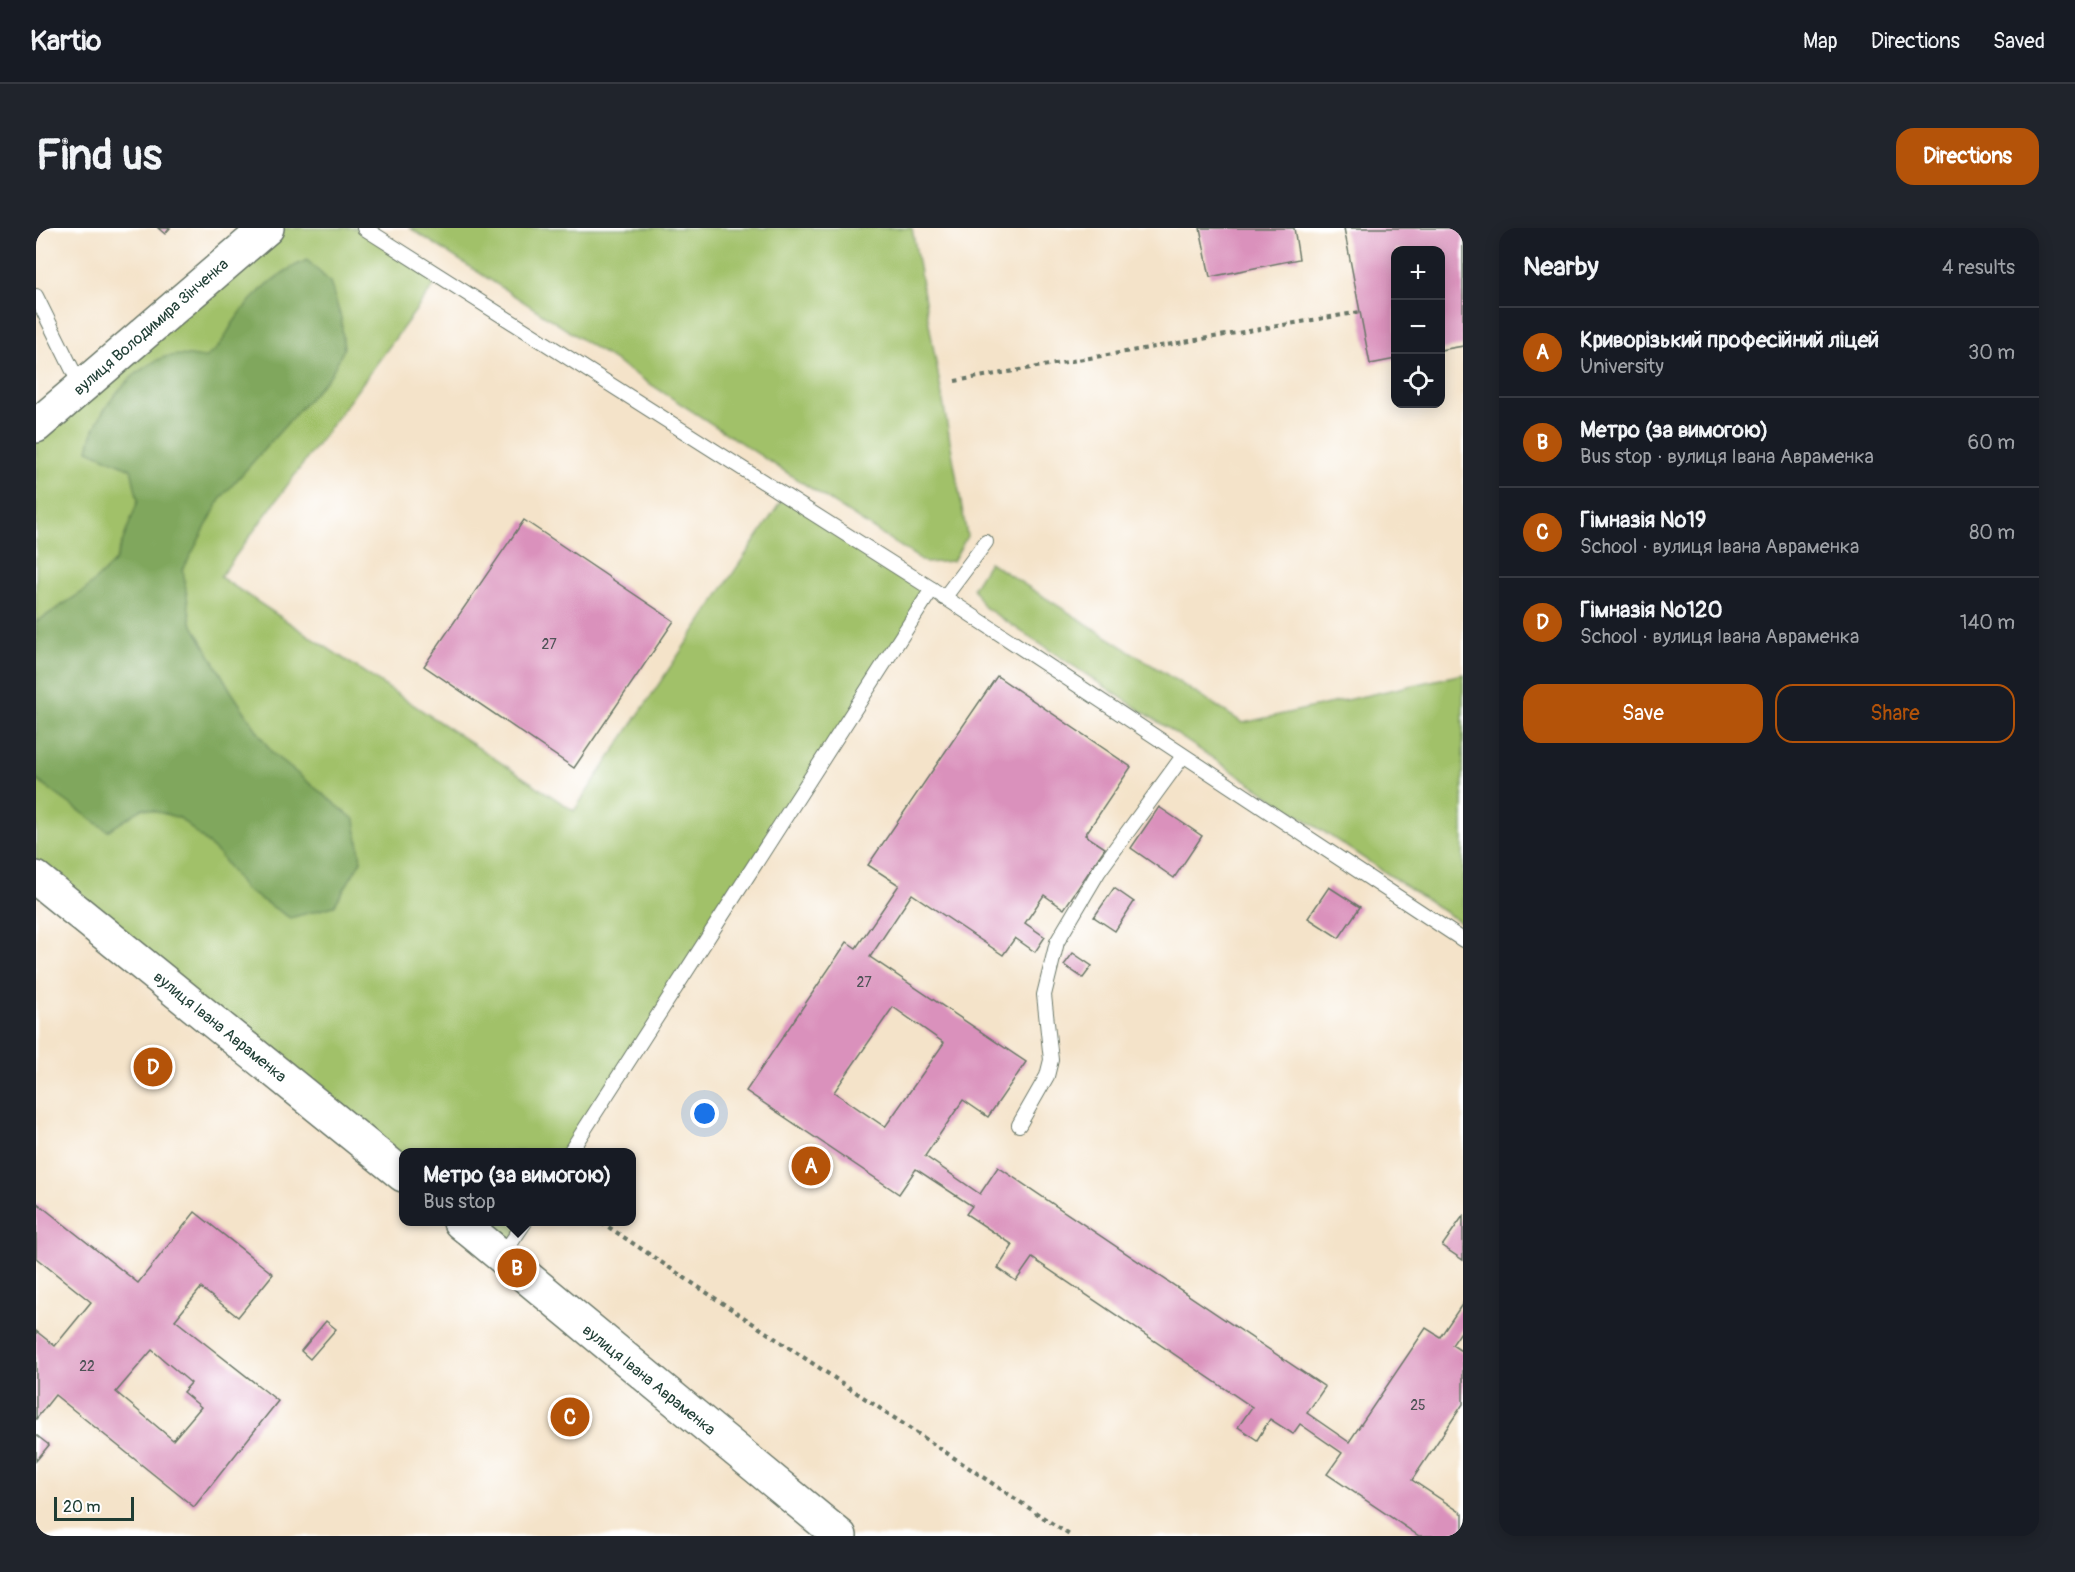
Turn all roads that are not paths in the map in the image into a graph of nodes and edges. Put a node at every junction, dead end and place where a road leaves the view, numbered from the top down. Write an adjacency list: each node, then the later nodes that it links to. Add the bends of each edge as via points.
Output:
1 (267, 228): 4 (street, вулиця Володимира Зінченка)
2 (364, 228): 7 (lane)
3 (36, 296): 4 (lane)
4 (81, 387): 5 (street, вулиця Володимира Зінченка)
5 (36, 426)
6 (986, 542): 8 (lane)
7 (932, 589): 8 (lane); 13 (lane)
8 (944, 598): 9 (lane)
9 (1183, 756): 11 (lane); 12 (lane, via 1100,871 1057,942 1044,995 1051,1060 1047,1076)
10 (36, 878): 14 (street, вулиця Івана Авраменка)
11 (1463, 940)
12 (1019, 1125)
13 (573, 1148)
14 (399, 1172)
15 (466, 1226): 17 (street, вулиця Івана Авраменка)
16 (522, 1226): 17 (lane)
17 (502, 1256): 18 (street, вулиця Івана Авраменка)
18 (840, 1536)

